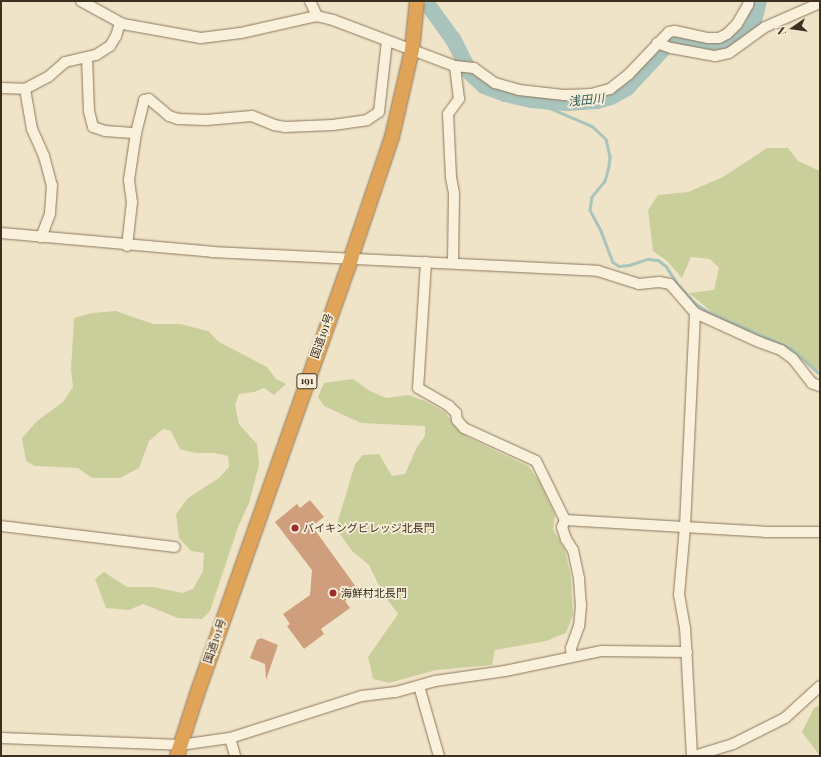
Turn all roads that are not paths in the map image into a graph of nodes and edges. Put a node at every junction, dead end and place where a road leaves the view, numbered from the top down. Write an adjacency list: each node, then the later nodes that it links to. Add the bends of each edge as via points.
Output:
1 (81, 1): 7 (street)
2 (310, 1): 6 (street)
3 (417, 1): 10 (highway, 国道191号 / 191)
4 (749, 1): 9 (street, via 737,24 719,38 675,31 669,32)
5 (820, 3): 9 (street, via 765,27 729,53 714,56)
6 (317, 16): 7 (street, via 242,33 201,38); 8 (street)
7 (120, 23): 11 (street, via 110,46)
8 (387, 40): 10 (street); 15 (street, via 379,112 367,120 333,125 285,127 252,116 206,120 178,119 169,116 149,99 144,100)
9 (658, 44): 12 (street, via 629,74 610,89 591,94 564,95 520,90 495,83)
10 (412, 50): 12 (street); 19 (highway, 国道191号 / 191, via 392,137)
11 (87, 58): 14 (street, via 65,62 48,77); 15 (street, via 89,111 93,127 105,131)
12 (461, 66): 21 (street, via 459,99 448,114 454,193)
13 (1, 88): 14 (street)
14 (25, 89): 17 (street, via 32,129 44,156 52,185 50,214)
15 (136, 133): 18 (street, via 128,180 132,202)
16 (1, 233): 17 (street)
17 (41, 237): 18 (street)
18 (127, 246): 19 (street)
19 (351, 258): 20 (street); 35 (highway, 国道191号 / 191)
20 (426, 262): 21 (street); 24 (street, via 418,388 449,406 464,428 536,461)
21 (453, 262): 22 (street, via 598,270 639,284 670,284)
22 (695, 313): 23 (street, via 781,350 793,358 812,383); 26 (street)
23 (820, 386)
24 (565, 520): 26 (street); 30 (street, via 562,527 573,550 582,605 579,626 571,648)
25 (1, 526): 28 (street)
26 (685, 526): 27 (street, via 765,532); 29 (street, via 678,595 686,628)
27 (820, 532)
28 (175, 547)
29 (686, 652): 30 (street, via 602,651); 38 (street)
30 (572, 657): 31 (street)
31 (418, 686): 34 (street, via 396,692 362,696); 37 (street)
32 (820, 686): 38 (street, via 785,718 732,744)
33 (1, 738): 35 (street)
34 (230, 738): 35 (street); 36 (street)
35 (178, 751)
36 (235, 756)
37 (438, 756)
38 (693, 756)

